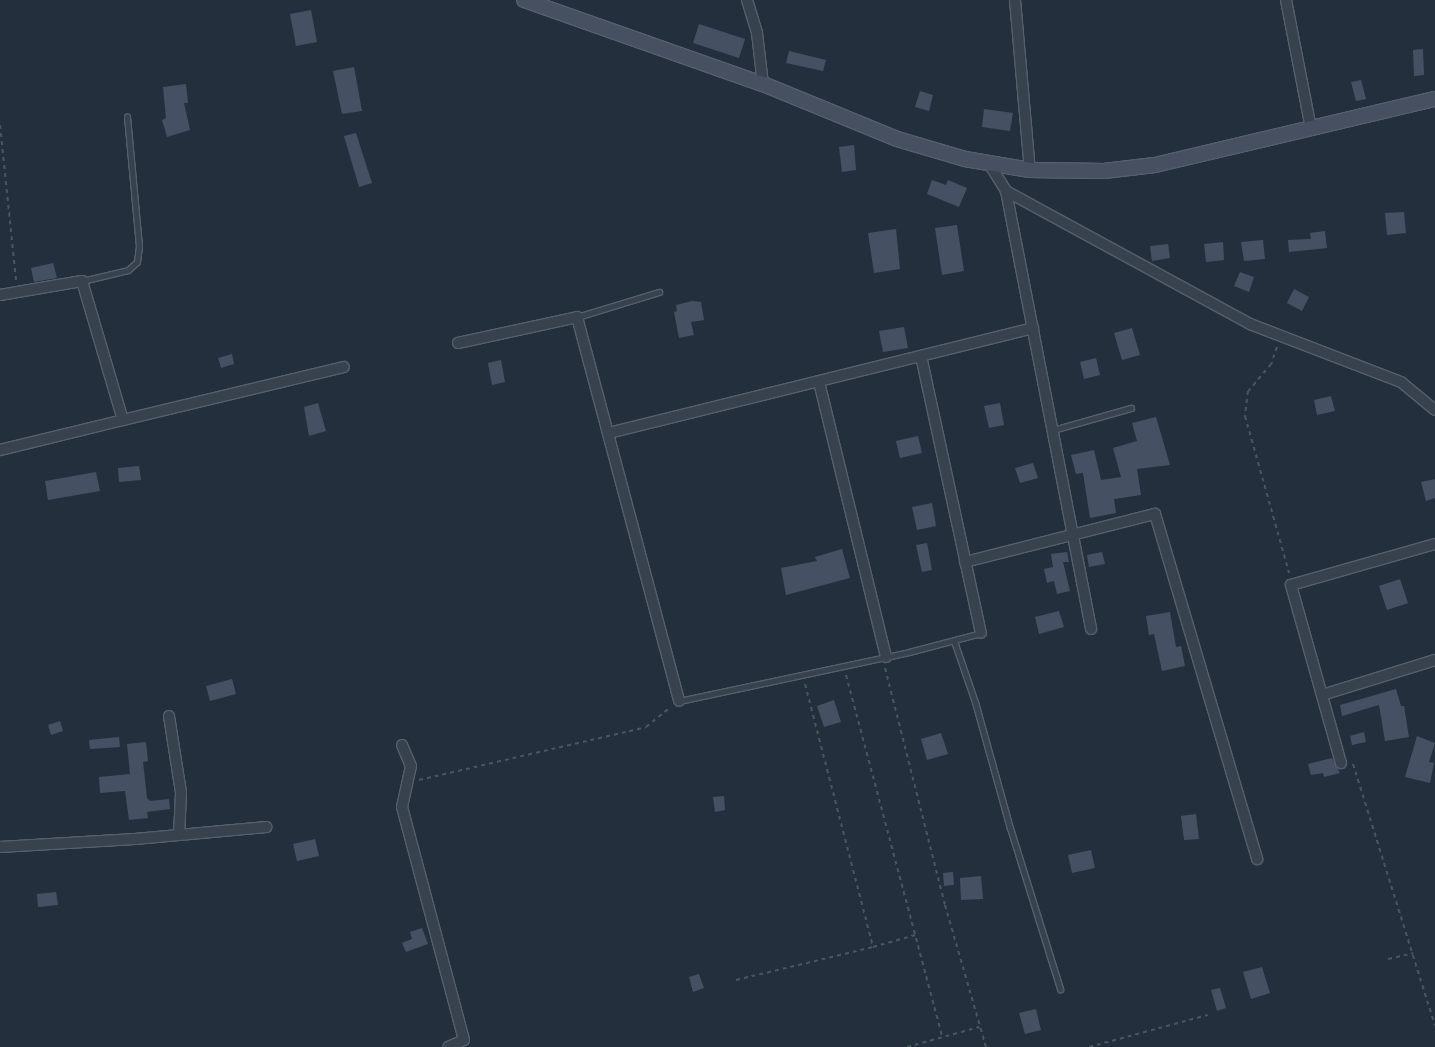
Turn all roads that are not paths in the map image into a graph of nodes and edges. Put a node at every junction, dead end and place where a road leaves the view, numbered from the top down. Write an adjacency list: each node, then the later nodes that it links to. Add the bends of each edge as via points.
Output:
1 (524, 0): 5 (main road)
2 (747, 0): 5 (street, via 757,33)
3 (1015, 0): 10 (street)
4 (1286, 0): 8 (street)
5 (763, 84): 9 (main road, via 897,139)
6 (1435, 98): 8 (main road)
7 (127, 117): 12 (lane, via 139,246 137,262 128,270)
8 (1311, 129): 10 (main road, via 1155,165 1104,171)
9 (990, 164): 10 (main road); 11 (street)
10 (1030, 170)
11 (1006, 191): 16 (street); 22 (street, via 1250,324 1401,382)
12 (82, 281): 14 (street); 23 (street)
13 (658, 292): 15 (lane)
14 (0, 295)
15 (577, 317): 17 (street); 25 (street)
16 (1033, 328): 18 (street); 24 (street)
17 (458, 343)
18 (921, 356): 20 (street); 29 (street)
19 (344, 367): 23 (street)
20 (819, 382): 25 (street); 33 (street)
21 (1131, 408): 24 (lane)
22 (1435, 410)
23 (123, 420): 26 (street)
24 (1053, 430): 27 (street)
25 (608, 433): 36 (street)
26 (0, 450)
27 (1073, 534): 29 (street); 30 (street); 43 (street, via 1155,514)
28 (1435, 544): 35 (street, via 1291,585)
29 (965, 562): 31 (street)
30 (1092, 629)
31 (981, 633): 32 (lane)
32 (954, 641): 33 (lane); 44 (lane)
33 (884, 657): 36 (lane)
34 (1435, 660): 35 (street)
35 (1322, 695): 39 (street)
36 (679, 701)
37 (170, 716): 41 (street, via 180,793)
38 (402, 744): 45 (street, via 411,766 402,807 464,1040)
39 (1341, 762)
40 (266, 827): 41 (street)
41 (179, 835): 42 (street)
42 (0, 846)
43 (1257, 858)
44 (1060, 988)
45 (448, 1047)

